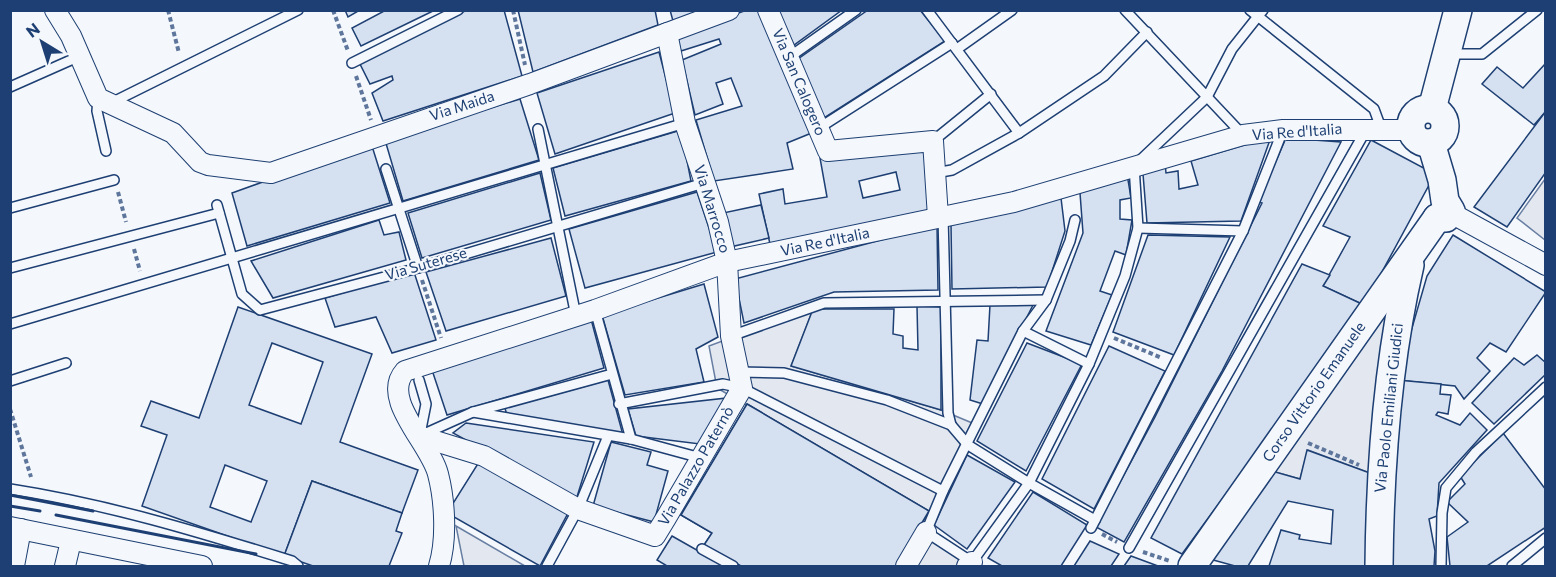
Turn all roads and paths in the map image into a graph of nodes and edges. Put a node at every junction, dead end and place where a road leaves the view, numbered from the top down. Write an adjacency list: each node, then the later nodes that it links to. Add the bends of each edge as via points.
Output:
1 (55, 10): 19 (street)
2 (168, 10): 22 (path)
3 (298, 10): 22 (lane)
4 (333, 10): 21 (path)
5 (458, 10): 21 (lane)
6 (729, 10): 16 (street, Via Maida)
7 (768, 10): 20 (street, Via San Calogero)
8 (856, 10): 20 (lane)
9 (927, 10): 17 (lane)
10 (1012, 10): 17 (lane)
11 (1125, 10): 15 (lane)
12 (1458, 10): 18 (street)
13 (1537, 10): 18 (lane, via 1482,54)
14 (1257, 13): 25 (lane, via 1232,49); 29 (lane, via 1374,109)
15 (1147, 32): 25 (lane); 32 (lane, via 1104,76)
16 (667, 33): 27 (street, Via Marrocco); 33 (street, Via Maida)
17 (955, 46): 24 (lane); 28 (lane)
18 (1446, 54): 35 (street, via 1432,109 1442,115 1446,126 1442,137)
19 (80, 56): 23 (lane); 26 (street)
20 (788, 58): 28 (street, Via San Calogero)
21 (352, 63): 33 (path)
22 (183, 68): 26 (lane)
23 (10, 87)
24 (991, 94): 32 (lane); 36 (lane)
25 (1207, 97): 34 (lane); 39 (lane)
26 (103, 101): 33 (street, Via Maida, via 173,133 208,165 264,174); 37 (lane, via 97,111)
27 (685, 123): 38 (lane); 43 (street, Via Marrocco)
28 (819, 128): 36 (street, Via San Calogero, via 828,151)
29 (1374, 128): 31 (street, Via Re d'Italia); 35 (street, Via Re d'Italia); 97 (lane)
30 (538, 129): 38 (lane)
31 (1283, 130): 34 (street, Via Re d'Italia); 51 (lane)
32 (1019, 133): 41 (lane, via 952,170)
33 (376, 135)
34 (1243, 135): 39 (street, Via Re d'Italia)
35 (1421, 136): 46 (street, via 1442,180)
36 (933, 141): 41 (street)
37 (106, 151)
38 (545, 165): 45 (lane); 49 (lane)
39 (1134, 166): 47 (street, Via Re d'Italia, via 1073,186); 50 (lane)
40 (386, 169): 45 (lane)
41 (935, 174): 47 (street)
42 (114, 180): 44 (lane); 52 (path)
43 (704, 183): 49 (lane, Via Suterese); 55 (street, Via Marrocco)
44 (10, 208)
45 (399, 210): 54 (lane); 58 (lane)
46 (1444, 211): 53 (street, Corso Vittorio Emanuele); 56 (street)
47 (940, 217): 55 (street, Via Re d'Italia); 60 (lane)
48 (1075, 220): 61 (lane)
49 (555, 225): 58 (lane, Via Suterese); 62 (lane)
50 (1138, 228): 51 (lane); 65 (lane, via 1125,276)
51 (1243, 231): 70 (lane)
52 (130, 237): 54 (lane, Via Suterese, via 218,209); 57 (lane); 59 (path)
53 (1413, 252): 80 (street, Corso Vittorio Emanuele); 86 (street, Via Paolo Emiliani Giudici, via 1400,310)
54 (233, 260): 58 (lane, Via Suterese, via 242,294 260,310); 59 (lane)
55 (728, 262): 62 (street, Via Re d'Italia); 66 (street, Via Marrocco)
56 (1545, 265)
57 (10, 268)
58 (418, 268): 67 (path)
59 (145, 285): 63 (lane)
60 (945, 300): 61 (lane); 66 (lane, via 824,303); 79 (lane)
61 (1046, 300): 64 (lane)
62 (585, 313): 67 (street, Via Re d'Italia); 71 (lane)
63 (10, 324)
64 (1023, 331): 69 (lane); 84 (lane)
65 (1102, 333): 69 (lane); 70 (path)
66 (731, 336): 73 (street, Via Marrocco)
67 (447, 356): 81 (street, Via Re d'Italia, via 405,371 398,378 399,404)
68 (66, 363): 74 (lane)
69 (1089, 364): 87 (lane)
70 (1176, 364): 92 (lane)
71 (612, 374): 76 (lane); 78 (lane)
72 (419, 380): 81 (lane, via 426,404)
73 (741, 380): 76 (lane); 79 (lane, via 784,373 887,400); 85 (street, Via Palazzo Paternò); 89 (lane)
74 (10, 381)
75 (1545, 387): 110 (lane, via 1476,452 1446,488)
76 (619, 404): 83 (lane)
77 (10, 409): 90 (path)
78 (473, 412): 81 (lane); 82 (lane)
79 (951, 425): 84 (lane)
80 (1286, 433): 86 (path); 100 (street, Corso Vittorio Emanuele)
81 (419, 436): 91 (street, via 484,456); 105 (street, Via Re d'Italia, via 438,475 443,549)
82 (608, 436): 83 (lane); 91 (lane)
83 (631, 439): 85 (lane)
84 (968, 445): 87 (lane); 89 (lane)
85 (701, 458): 91 (street, Via Palazzo Paternò, via 655,536)
86 (1380, 471): 109 (street, Via Paolo Emiliani Giudici)
87 (1029, 483): 92 (lane); 99 (lane)
88 (10, 489): 90 (lane)
89 (943, 491): 94 (lane)
90 (36, 493): 104 (lane, via 160,520 292,561)
91 (578, 509): 106 (lane)
92 (1093, 524): 97 (path)
93 (16, 528): 96 (street); 101 (street)
94 (926, 532): 99 (lane); 108 (street)
95 (1545, 538): 111 (lane)
96 (71, 541): 102 (street); 103 (street)
97 (1129, 548): 100 (path)
98 (702, 549): 107 (lane)
99 (969, 565)
100 (1186, 565)
101 (14, 567)
102 (64, 567)
103 (202, 567)
104 (298, 567)
105 (439, 567)
106 (547, 567)
107 (733, 567)
108 (906, 567)
109 (1379, 567)
110 (1442, 567)
111 (1512, 567)

